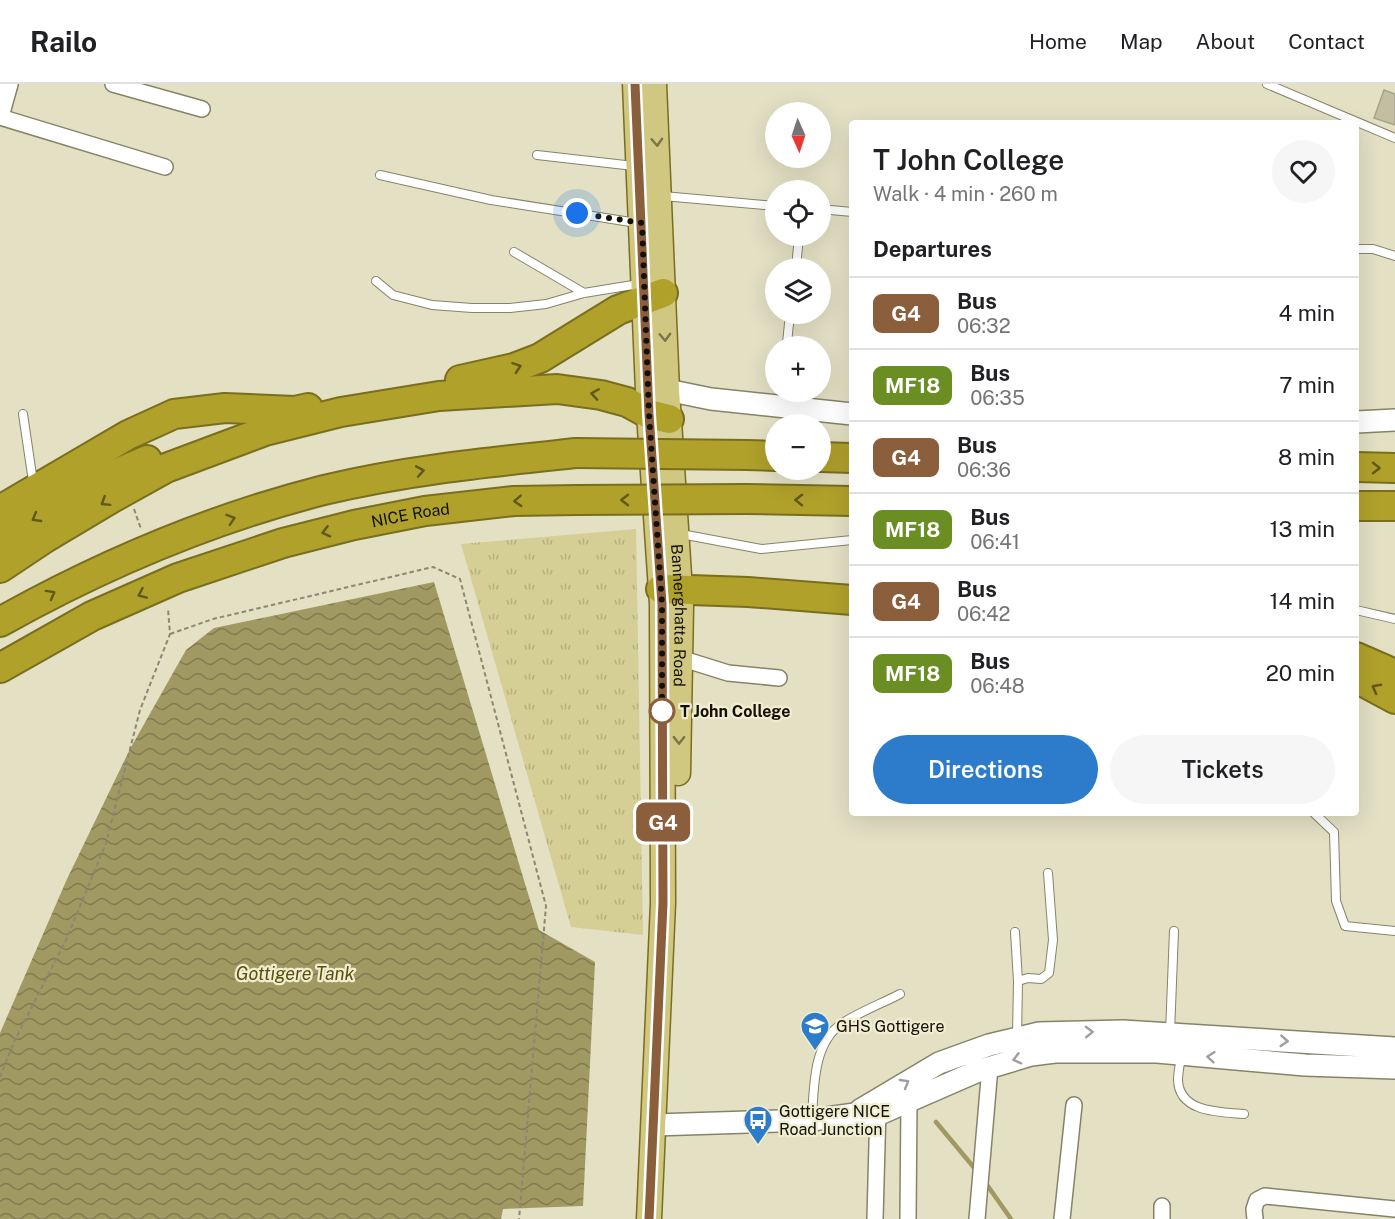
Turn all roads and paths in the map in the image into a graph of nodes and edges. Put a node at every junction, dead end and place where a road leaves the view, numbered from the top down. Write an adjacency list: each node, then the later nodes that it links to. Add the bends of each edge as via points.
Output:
1 (7, 84): 6 (main road)
2 (113, 84): 7 (street)
3 (635, 84): 13 (main road, Bannerghatta Road)
4 (654, 84): 16 (main road, Bannerghatta Road, one-way to 16)
5 (1267, 84): 9 (lane)
6 (0, 109)
7 (202, 109)
8 (0, 117): 14 (street)
9 (1352, 120)
10 (1359, 123): 11 (lane)
11 (1395, 138)
12 (537, 155): 13 (lane)
13 (639, 166): 16 (main road, Bannerghatta Road)
14 (165, 167)
15 (380, 175): 20 (lane, via 491,200)
16 (650, 195): 17 (lane); 20 (main road, Bannerghatta Road); 25 (main road, Bannerghatta Road)
17 (765, 205)
18 (831, 211): 19 (lane)
19 (849, 212)
20 (642, 223): 25 (main road, Bannerghatta Road)
21 (1359, 249): 23 (lane)
22 (514, 252): 26 (lane)
23 (1395, 256)
24 (376, 281): 26 (lane, via 393,295 432,305 472,308 546,304)
25 (651, 292): 26 (lane); 27 (main road, Bannerghatta Road, one-way to 27); 30 (highway, one-way to 25, via 359,396 477,378 514,368 540,358); 31 (main road, Bannerghatta Road)
26 (584, 293)
27 (667, 390): 29 (main road, via 711,399); 31 (main road, Bannerghatta Road)
28 (23, 414): 40 (lane, via 32,475)
29 (849, 414)
30 (297, 417): 31 (highway, one-way to 30, via 627,402 557,389 439,396); 34 (highway); 40 (highway, via 225,408 174,414 128,435)
31 (659, 417): 45 (main road, Bannerghatta Road); 49 (main road, Bannerghatta Road)
32 (1395, 420): 33 (main road)
33 (1359, 422)
34 (265, 431): 46 (highway, one-way to 46, via 228,434 158,455 101,480); 48 (highway, one-way to 48, via 166,468)
35 (765, 456): 55 (highway, one-way to 35, bridge, via 141,551 324,490 453,466 576,453)
36 (831, 457): 37 (highway)
37 (849, 458)
38 (1359, 467): 39 (highway, one-way to 39)
39 (1395, 468)
40 (38, 487): 44 (highway)
41 (849, 501): 59 (highway, NICE Road, one-way to 59, bridge, via 514,501 425,511 283,543 178,578 92,616)
42 (1359, 506): 43 (highway)
43 (1395, 506)
44 (0, 510)
45 (676, 533): 47 (lane, via 761,549); 49 (main road, Bannerghatta Road)
46 (0, 539)
47 (849, 540)
48 (0, 568)
49 (671, 597): 50 (highway, via 748,592); 53 (highway); 57 (main road, Bannerghatta Road); 82 (main road, Bannerghatta Road)
50 (849, 600)
51 (168, 609): 56 (path)
52 (1359, 611): 54 (lane)
53 (849, 618)
54 (1395, 620)
55 (0, 622)
56 (170, 634): 76 (path, via 140,710 106,843 66,940); 85 (path, via 213,619 433,567 460,579 546,906)
57 (680, 658): 61 (street, via 728,673); 82 (main road, Bannerghatta Road, one-way to 82, via 675,984)
58 (1359, 658): 60 (highway)
59 (0, 668)
60 (1395, 674)
61 (779, 678)
62 (1359, 680): 63 (highway, one-way to 62)
63 (1395, 699)
64 (1317, 816): 67 (lane, via 1334,831 1336,902 1344,926)
65 (1048, 873): 69 (lane, via 1053,940 1049,973 1041,979)
66 (1174, 931): 72 (lane)
67 (1395, 931)
68 (1016, 932): 69 (lane)
69 (1018, 981): 71 (lane)
70 (900, 994): 81 (lane, via 840,1024 824,1043 813,1084)
71 (1017, 1038): 72 (main road, one-way to 72, via 1039,1033 1123,1031); 79 (main road, one-way to 71, via 939,1063)
72 (1178, 1041): 73 (main road, one-way to 73); 74 (main road, one-way to 74, via 1157,1052 1055,1052); 75 (main road, one-way to 72, via 1305,1065); 80 (lane, via 1178,1082 1183,1095 1206,1111)
73 (1395, 1048)
74 (990, 1067): 77 (main road); 90 (street)
75 (1395, 1068)
76 (0, 1077)
77 (909, 1100): 79 (main road); 89 (street)
78 (1074, 1105): 91 (street)
79 (878, 1106): 81 (main road, via 855,1114); 88 (street)
80 (1244, 1114)
81 (812, 1120): 82 (main road)
82 (662, 1124): 86 (main road, Bannerghatta Road); 87 (main road, Bannerghatta Road)
83 (1395, 1209): 84 (street)
84 (1360, 1213): 92 (street, via 1265,1196 1257,1200)
85 (519, 1219)
86 (649, 1219)
87 (664, 1219)
88 (875, 1219)
89 (908, 1219)
90 (977, 1219)
91 (1062, 1219)
92 (1255, 1219)

